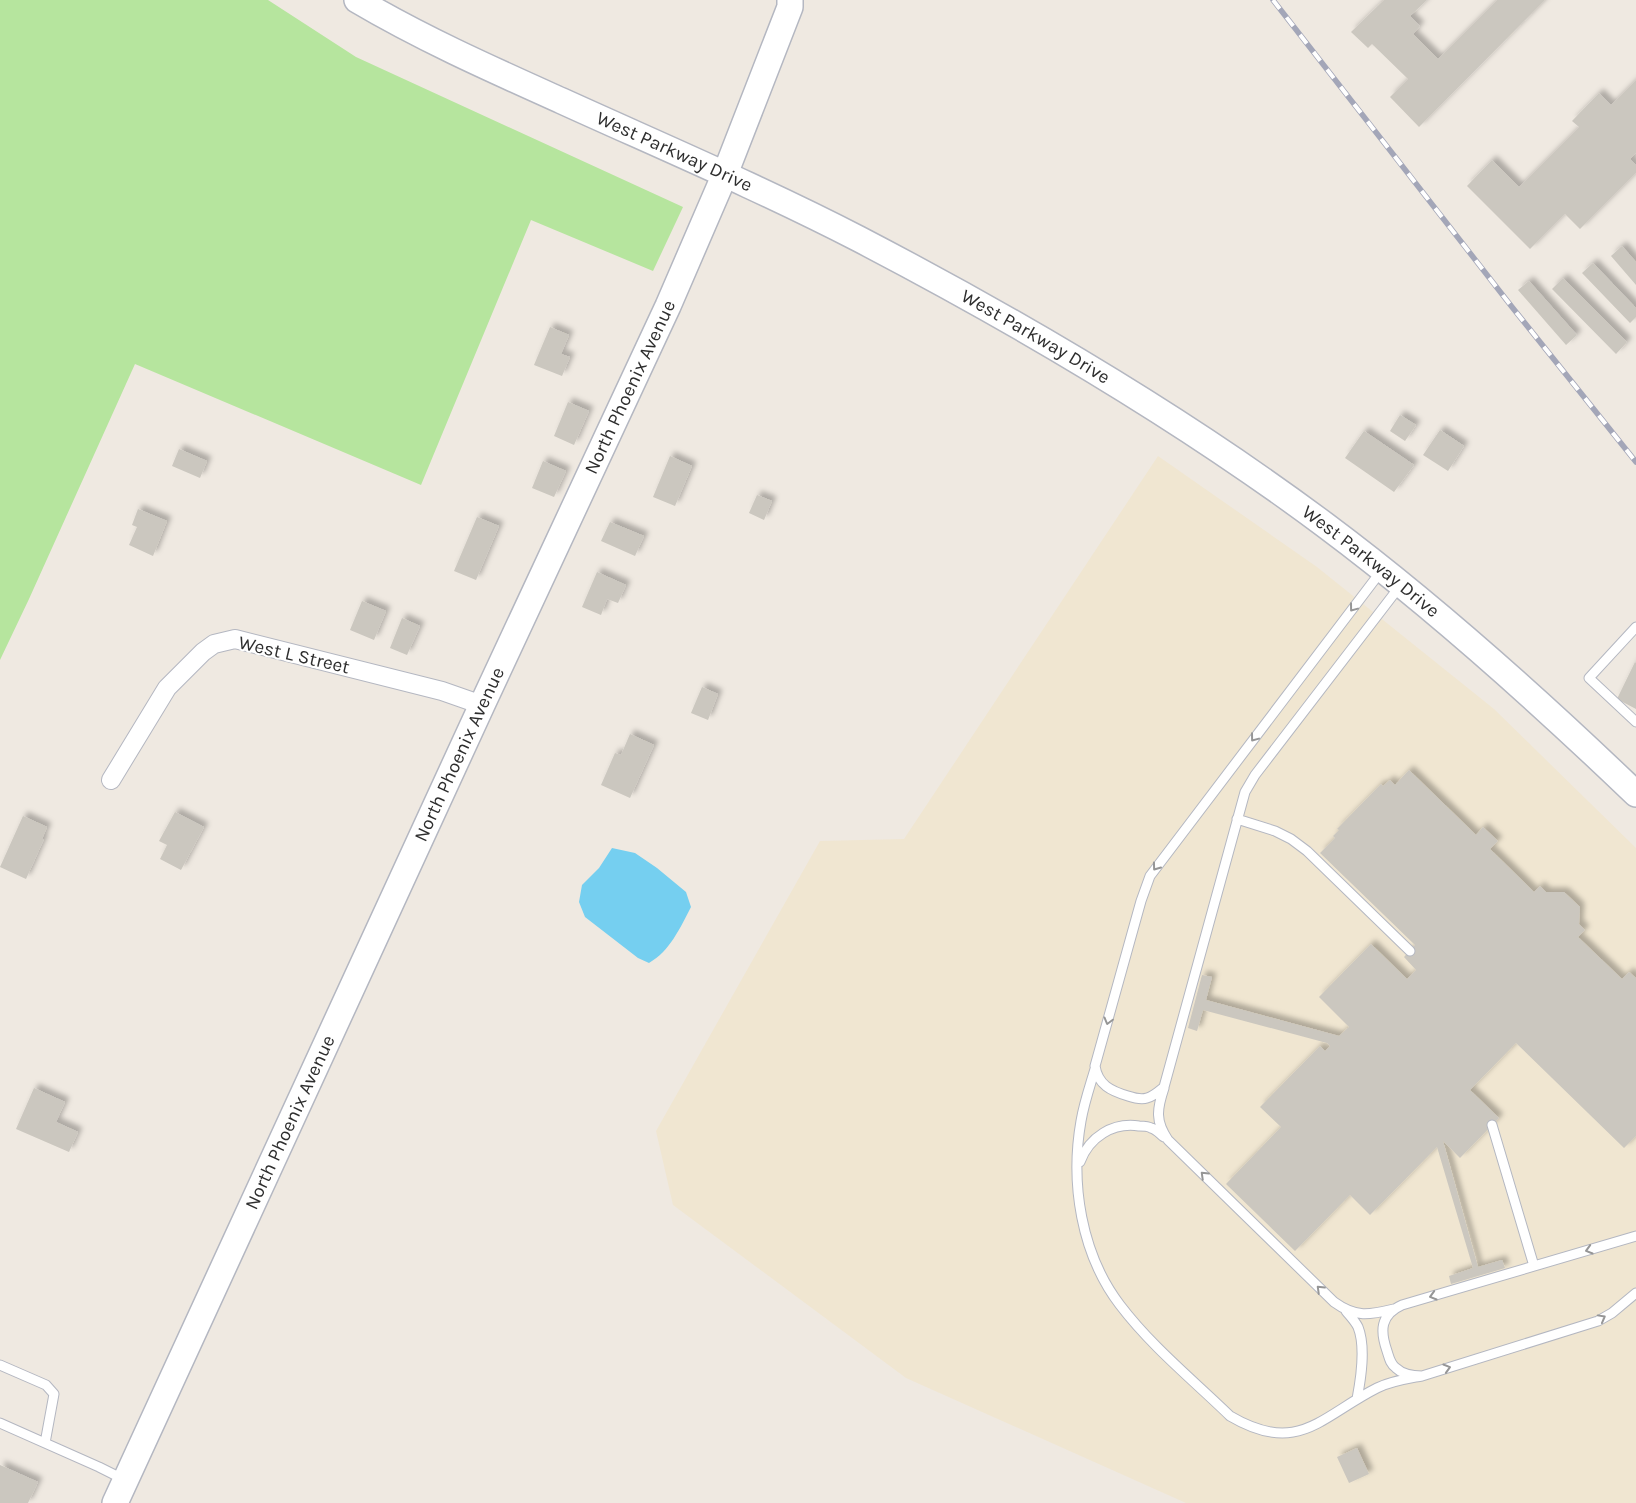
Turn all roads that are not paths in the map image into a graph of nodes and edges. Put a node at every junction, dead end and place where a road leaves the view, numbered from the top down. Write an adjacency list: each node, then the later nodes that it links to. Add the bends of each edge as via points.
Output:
1 (358, 0): 3 (street, West Parkway Drive, via 402,26 502,74)
2 (794, 2): 3 (street, North Phoenix Avenue)
3 (725, 174): 4 (street, West Parkway Drive, via 971,299 1128,391 1237,462); 6 (street, North Phoenix Avenue, via 668,306)
4 (1392, 577): 9 (street, West Parkway Drive, via 1485,654); 10 (lane, via 1249,783); 12 (lane, one-way to 12, via 1150,876 1140,901)
5 (1636, 627): 7 (lane, via 1589,678)
6 (482, 705): 8 (street, West L Street, via 442,691 234,639 214,644 203,652 167,688); 27 (street, North Phoenix Avenue)
7 (1636, 722)
8 (111, 780)
9 (1636, 794)
10 (1237, 819): 11 (lane, via 1275,831 1307,851); 13 (lane)
11 (1410, 950)
12 (1095, 1066): 13 (lane, via 1107,1088 1126,1095 1146,1099); 16 (lane, via 1081,1120)
13 (1164, 1087): 15 (lane, via 1158,1119)
14 (1492, 1124): 18 (lane)
15 (1168, 1140): 16 (lane, via 1151,1127 1129,1124 1109,1128 1093,1141); 21 (lane, one-way to 15)
16 (1078, 1168): 24 (lane, via 1083,1229 1098,1269 1119,1304 1152,1341 1230,1416 1248,1427 1273,1434 1295,1433 1318,1424)
17 (1636, 1236): 18 (lane, one-way to 18)
18 (1534, 1266): 20 (lane, one-way to 20)
19 (1636, 1293): 23 (lane, one-way to 19, via 1598,1321)
20 (1394, 1309): 21 (lane, via 1373,1314); 23 (lane, via 1388,1314 1382,1331 1390,1361 1404,1373)
21 (1346, 1310): 24 (lane, via 1358,1328 1362,1351)
22 (0, 1365): 26 (lane, via 46,1385 54,1394)
23 (1422, 1376): 24 (lane, via 1393,1381)
24 (1357, 1399)
25 (0, 1423): 26 (lane)
26 (45, 1443): 27 (lane, via 100,1467)
27 (121, 1492)

